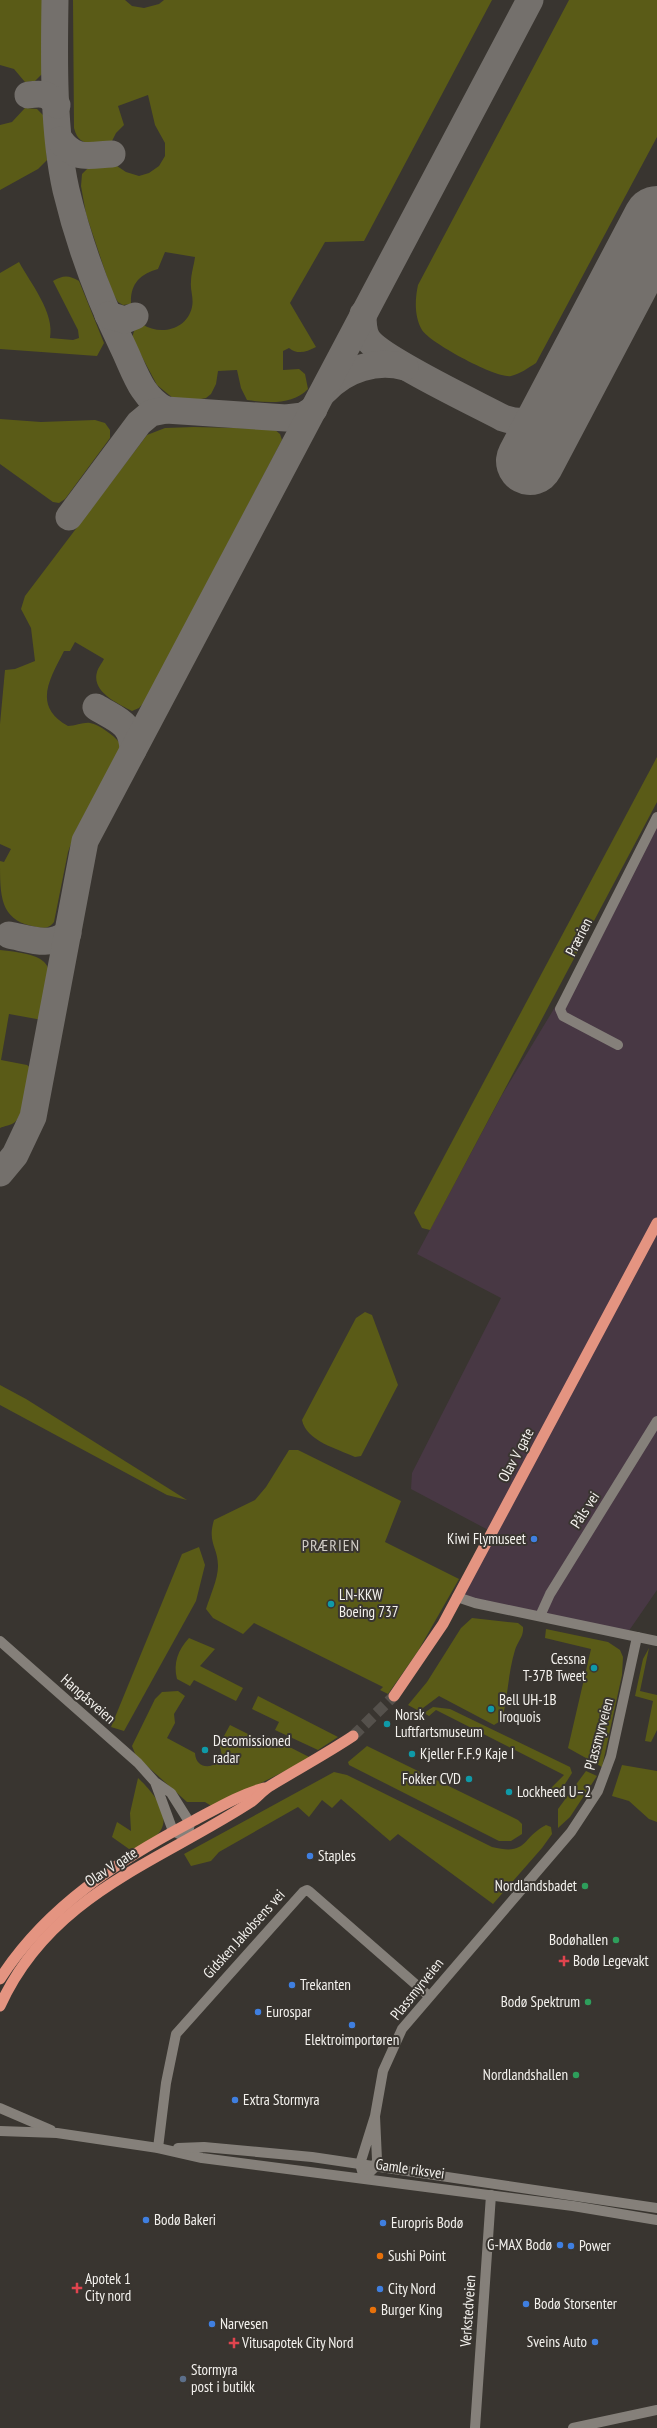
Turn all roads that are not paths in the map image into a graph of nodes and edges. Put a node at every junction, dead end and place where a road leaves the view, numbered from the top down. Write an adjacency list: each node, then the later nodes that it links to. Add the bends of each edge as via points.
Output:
1 (657, 817): 2 (street, Prærien, via 560,1009 563,1016)
2 (618, 1045)
3 (657, 1223): 5 (highway, Olav V gate)
4 (657, 1421): 6 (street, Påls vei, via 550,1594)
5 (457, 1597): 6 (street); 10 (highway, Olav V gate, via 430,1646)
6 (540, 1616): 7 (street)
7 (638, 1637): 8 (street); 18 (street, Plassmyrveien, via 611,1756 598,1791 570,1832)
8 (657, 1640)
9 (0, 1641): 12 (street, Hangåsveien, via 138,1763)
10 (394, 1696)
11 (353, 1736): 13 (highway, Olav V gate)
12 (155, 1782): 14 (street, via 171,1793); 15 (street)
13 (269, 1787): 14 (highway, Olav V gate, via 248,1793); 16 (highway, Olav V gate, via 252,1801)
14 (190, 1822): 15 (highway, Olav V gate); 16 (street)
15 (173, 1831): 16 (street); 17 (highway, Olav V gate, via 116,1865 73,1898 35,1934)
16 (187, 1838): 19 (highway, Olav V gate, via 123,1876 64,1919 28,1958)
17 (0, 1979)
18 (429, 1996): 21 (street, Plassmyrveien, via 402,2029 382,2071); 24 (street, Gidsken Jakobsens vei, via 310,1892 302,1892 176,2034 166,2083)
19 (0, 2006)
20 (0, 2108): 23 (street, Gamle riksvei)
21 (375, 2116): 25 (street, Plassmyrveien); 26 (street, Plassmyrveien)
22 (0, 2132): 23 (street, Gamle riksvei)
23 (57, 2133): 24 (street, Gamle riksvei)
24 (158, 2148): 25 (street, Gamle riksvei, via 204,2147); 27 (street, Gamle riksvei, via 202,2158)
25 (360, 2164): 26 (street, Gamle riksvei); 27 (street)
26 (375, 2167): 27 (street); 29 (street, Gamle riksvei)
27 (364, 2178): 28 (street, Gamle riksvei)
28 (492, 2195): 30 (street, Gamle riksvei); 32 (street, Verkstedveien)
29 (657, 2208)
30 (657, 2220)
31 (655, 2412): 33 (street)
32 (475, 2428)
33 (573, 2428)

